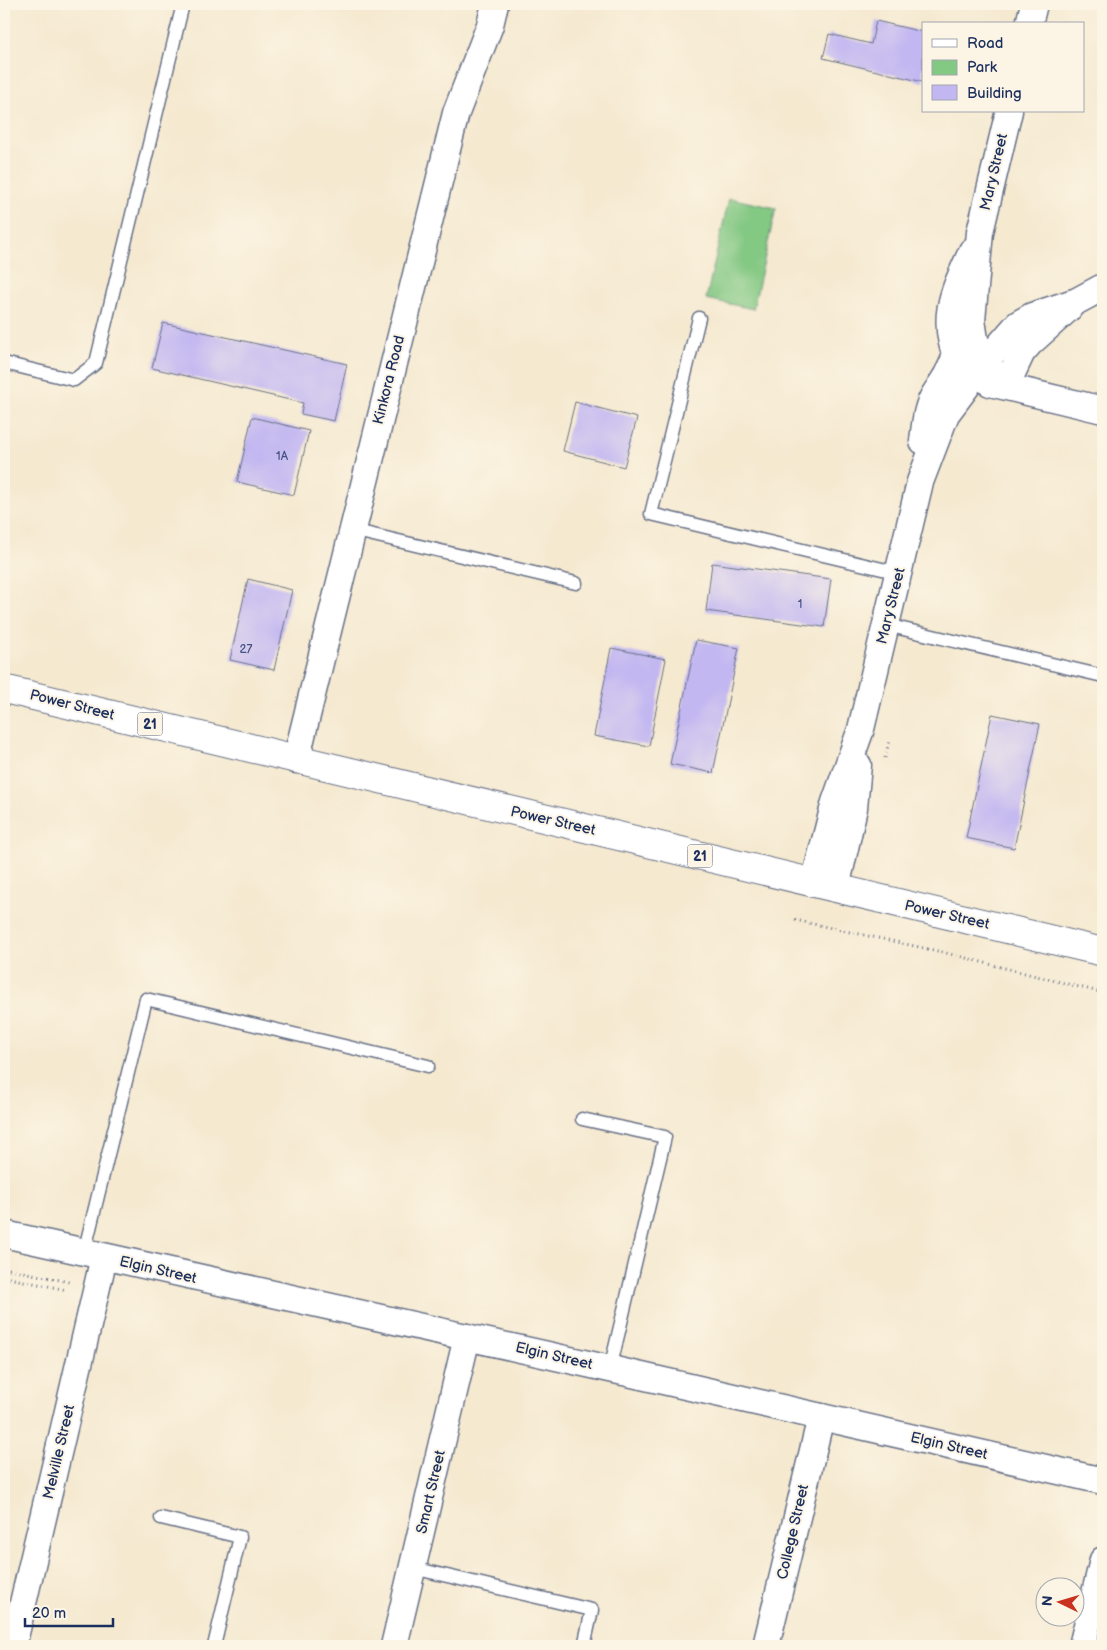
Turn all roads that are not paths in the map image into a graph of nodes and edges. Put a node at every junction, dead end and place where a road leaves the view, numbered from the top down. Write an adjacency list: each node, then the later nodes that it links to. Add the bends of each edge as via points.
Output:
1 (183, 4): 12 (lane, via 96,363 74,380)
2 (495, 4): 17 (street, Kinkora Road, via 456,113)
3 (1034, 4): 4 (street)
4 (1030, 22)
5 (1009, 112): 6 (street, Mary Street)
6 (980, 232): 10 (street, Mary Street); 11 (street, Mary Street, via 950,308 948,330)
7 (1103, 287): 8 (street)
8 (1077, 301): 13 (street, via 1018,324); 14 (street, via 1030,343 1018,359)
9 (699, 318): 18 (lane, via 651,514)
10 (973, 329): 11 (street, Mary Street, via 962,340); 13 (street, Mary Street)
11 (955, 356): 13 (street, Mary Street, via 960,367); 16 (street, Mary Street, via 945,380 935,393 925,423)
12 (4, 363)
13 (979, 371): 14 (street); 16 (street, Mary Street, via 946,414)
14 (1006, 386): 15 (street)
15 (1103, 410)
16 (920, 482): 18 (street, Mary Street)
17 (352, 530): 19 (lane); 23 (street, Kinkora Road)
18 (899, 573): 20 (street, Mary Street)
19 (576, 582)
20 (886, 625): 21 (lane); 24 (street, Mary Street, via 861,729 854,808)
21 (1103, 676)
22 (4, 689): 23 (main road, Power Street / 21)
23 (296, 760): 24 (main road, Power Street / 21)
24 (825, 886): 25 (main road, Power Street / 21)
25 (1103, 952)
26 (428, 1066): 29 (lane, via 146,999)
27 (582, 1119): 31 (lane, via 665,1137)
28 (4, 1234): 29 (street, Elgin Street)
29 (94, 1255): 30 (street, Elgin Street); 37 (street, Melville Street, via 95,1296)
30 (466, 1337): 31 (street, Elgin Street); 36 (street, Smart Street)
31 (610, 1369): 32 (street, Elgin Street)
32 (821, 1417): 33 (street, Elgin Street); 41 (street, College Street)
33 (1103, 1481)
34 (161, 1518): 38 (lane, via 240,1537)
35 (1103, 1560): 42 (street)
36 (413, 1568): 39 (street, Smart Street); 40 (lane, via 592,1610)
37 (13, 1646)
38 (214, 1646)
39 (394, 1646)
40 (584, 1646)
41 (766, 1646)
42 (1082, 1646)

